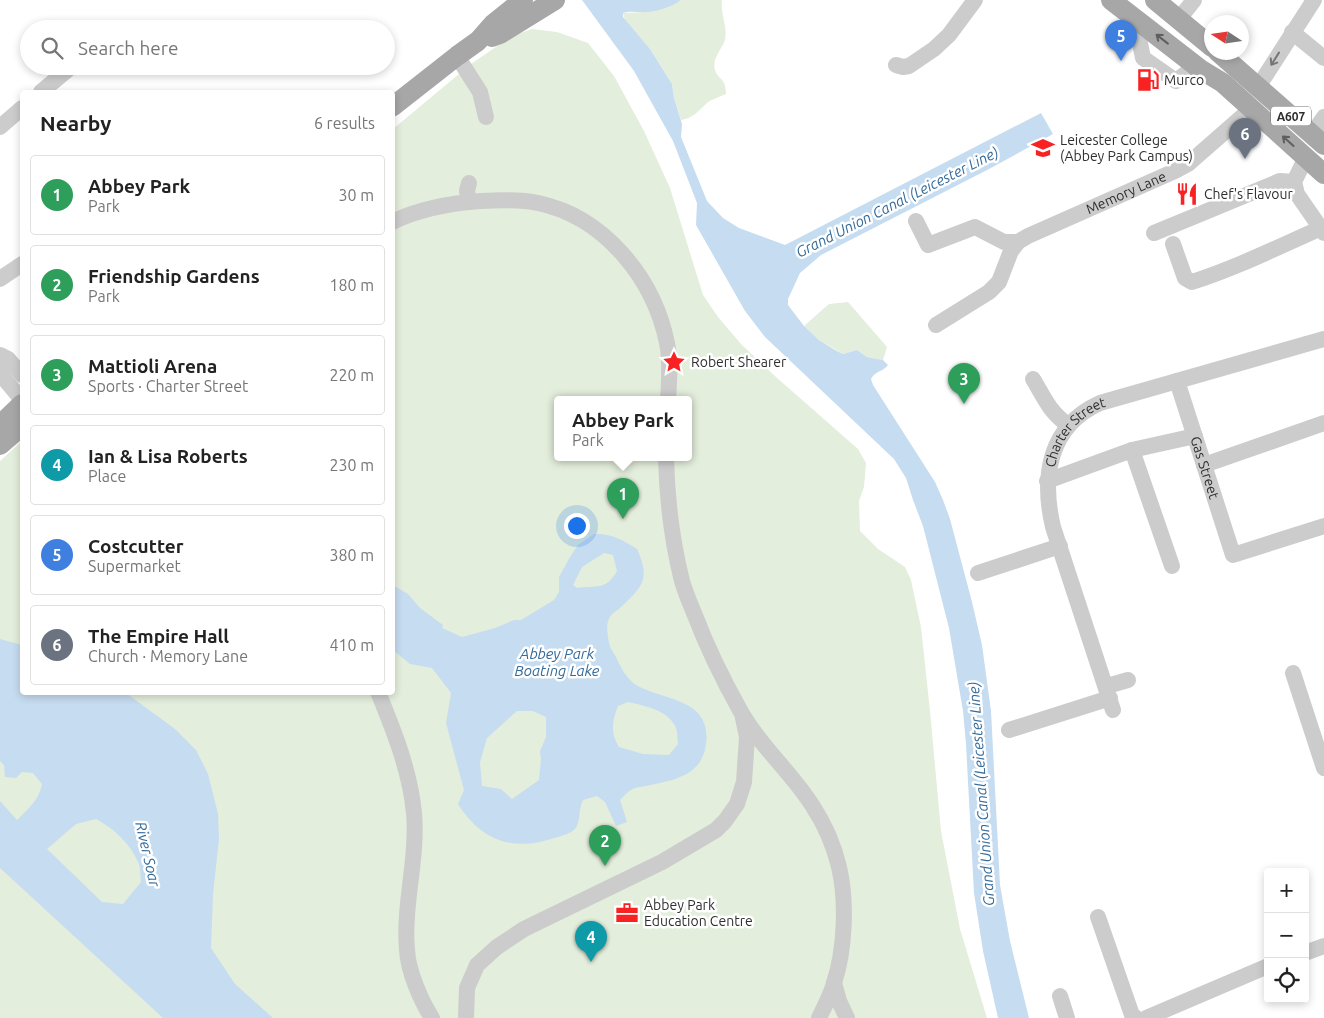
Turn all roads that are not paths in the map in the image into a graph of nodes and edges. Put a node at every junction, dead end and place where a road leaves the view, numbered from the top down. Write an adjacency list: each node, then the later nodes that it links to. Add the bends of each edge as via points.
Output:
1 (523, 0): 11 (main road)
2 (975, 0): 15 (street, via 949,35 934,49 910,66)
3 (1111, 0): 20 (main road, A607, one-way to 3, via 1224,83 1196,66)
4 (1155, 0): 8 (main road)
5 (1194, 0): 8 (street)
6 (1314, 0): 9 (street)
7 (550, 3): 11 (main road, via 500,34)
8 (1178, 19): 10 (main road)
9 (1292, 32): 13 (street); 17 (street, one-way to 17)
10 (1204, 40)
11 (478, 41): 12 (main road)
12 (457, 56): 19 (main road); 22 (street, via 480,92)
13 (1324, 58)
14 (1227, 60): 17 (main road, A607)
15 (896, 65)
16 (62, 75): 18 (street)
17 (1258, 86): 25 (main road, A607)
18 (46, 90)
19 (395, 105)
20 (1252, 108): 26 (main road, A607, one-way to 20); 35 (street, Memory Lane, via 1182,168)
21 (20, 110): 24 (street)
22 (486, 117)
23 (1324, 117): 25 (street)
24 (0, 127)
25 (1318, 140)
26 (1306, 157): 27 (main road, A607); 28 (street)
27 (1324, 174)
28 (1294, 182): 33 (street, via 1297,194); 34 (street, via 1280,181)
29 (469, 183): 30 (street)
30 (468, 202): 31 (street); 46 (street, via 538,203 576,217 608,238 644,283 660,316 668,345)
31 (395, 221)
32 (916, 221): 35 (street, via 928,245 976,227 1004,242)
33 (1322, 231): 36 (street, via 1192,282 1185,278)
34 (1154, 233)
35 (1018, 242): 39 (street, via 1006,260 999,282 989,292)
36 (1173, 244)
37 (20, 269): 38 (street)
38 (0, 278)
39 (936, 325)
40 (1324, 339): 45 (street, Charter Street)
41 (0, 354): 43 (street)
42 (0, 369): 47 (street)
43 (20, 373)
44 (1033, 379): 50 (street, via 1056,417)
45 (1177, 381): 50 (street, Charter Street, via 1100,403); 53 (street, Gas Street)
46 (668, 396)
47 (20, 398)
48 (20, 406): 51 (main road)
49 (1324, 423): 57 (street)
50 (1068, 425): 58 (street, Charter Street, via 1054,450)
51 (0, 426)
52 (20, 428): 54 (main road)
53 (1195, 436): 55 (street); 57 (street, Gas Street)
54 (0, 445)
55 (1132, 450): 58 (street); 61 (street)
56 (666, 461): 67 (street, via 672,532 682,583 713,659)
57 (1204, 465): 59 (street, Gas Street, via 1232,555)
58 (1047, 481): 60 (street, Charter Street, via 1049,509)
59 (1324, 526)
60 (1060, 546): 62 (street); 66 (street, Charter Street)
61 (1172, 566)
62 (978, 573)
63 (1293, 673): 69 (street)
64 (1128, 680): 66 (street)
65 (379, 695): 77 (street, via 410,786 414,853 407,950 410,967)
66 (1110, 698): 68 (street)
67 (742, 714): 74 (street, via 812,805 829,837 839,868 843,899 843,937); 78 (street, via 747,737 744,782 737,804 725,821 716,830 662,862 524,929 497,947 477,965 467,988)
68 (1009, 730)
69 (1324, 768)
70 (1098, 916): 76 (street)
71 (1324, 946): 72 (street)
72 (1309, 952)
73 (1264, 968): 76 (street)
74 (834, 983): 79 (street); 80 (street)
75 (1060, 996): 81 (street)
76 (1134, 1017)
77 (432, 1018)
78 (466, 1018)
79 (819, 1018)
80 (847, 1018)
81 (1067, 1018)

